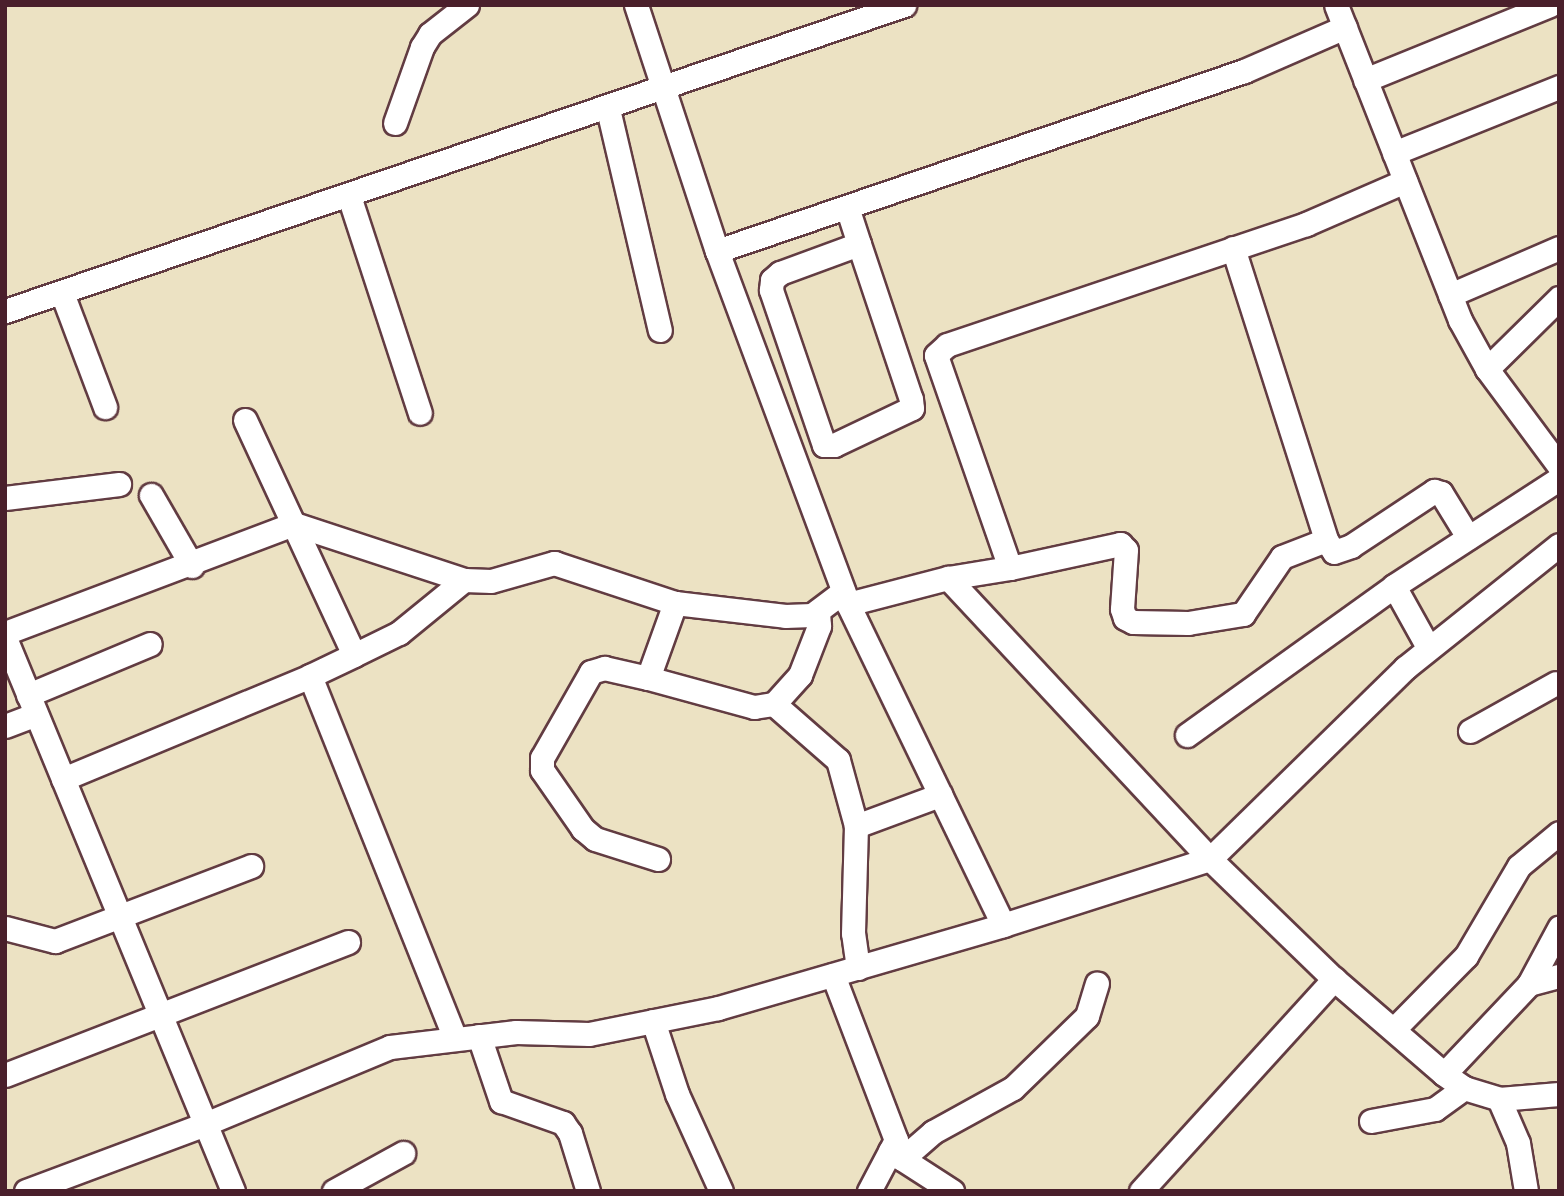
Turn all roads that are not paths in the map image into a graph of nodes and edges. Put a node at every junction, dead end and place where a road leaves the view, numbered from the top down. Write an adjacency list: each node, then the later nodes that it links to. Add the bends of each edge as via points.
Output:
1 (467, 5): 11 (street, via 430,34 422,47)
2 (636, 5): 9 (street)
3 (904, 5): 9 (street)
4 (1336, 5): 6 (street)
5 (1550, 5): 7 (street)
6 (1345, 27): 7 (street); 15 (street, via 1244,71)
7 (1365, 80): 12 (street)
8 (1559, 87): 12 (street)
9 (666, 90): 10 (street); 19 (street)
10 (608, 109): 14 (street); 24 (street)
11 (395, 123)
12 (1394, 153): 13 (street)
13 (1405, 181): 17 (street); 21 (street)
14 (349, 196): 20 (street); 27 (street)
15 (846, 207): 16 (street); 19 (street)
16 (859, 244): 16 (street, via 912,408 846,440 824,445 771,290 772,280)
17 (1233, 248): 36 (street); 39 (street, via 947,345 936,355)
18 (1559, 248): 21 (street)
19 (717, 251): 43 (street)
20 (62, 293): 23 (street); 26 (street)
21 (1450, 295): 25 (street)
22 (1559, 298): 25 (street)
23 (5, 311)
24 (660, 330)
25 (1487, 369): 29 (street)
26 (104, 407)
27 (420, 413)
28 (245, 420): 34 (street)
29 (1557, 458)
30 (1559, 479): 35 (street)
31 (119, 484): 33 (street)
32 (151, 495): 38 (street)
33 (5, 498)
34 (293, 524): 38 (street); 41 (street); 49 (street)
35 (1468, 537): 36 (street, via 1441,493 1434,491 1340,553); 42 (street)
36 (1326, 540): 39 (street, via 1282,557 1243,614 1188,623 1125,618 1126,550 1120,544)
37 (1559, 545): 48 (street)
38 (192, 566): 46 (street)
39 (1010, 568): 40 (street)
40 (948, 578): 43 (street); 63 (street)
41 (464, 580): 44 (street, via 491,581 554,563); 49 (street, via 399,633)
42 (1394, 586): 48 (street); 57 (street)
43 (845, 598): 45 (street); 59 (street)
44 (675, 603): 45 (street, via 785,616); 51 (street)
45 (817, 611): 54 (street, via 819,626 808,658 800,675)
46 (5, 635): 53 (street)
47 (150, 644): 53 (street)
48 (1429, 647): 63 (street)
49 (354, 654): 50 (street)
50 (310, 676): 58 (street); 80 (street)
51 (648, 678): 54 (street, via 754,707); 62 (street, via 604,668 592,672 542,758 542,770 583,829 596,839)
52 (1558, 684): 56 (street)
53 (32, 704): 55 (street); 58 (street)
54 (774, 704): 60 (street, via 838,760)
55 (5, 726)
56 (1470, 731)
57 (1187, 735)
58 (63, 779): 65 (street)
59 (940, 795): 60 (street); 66 (street)
60 (856, 826): 70 (street, via 853,933)
61 (1559, 833): 78 (street, via 1519,866 1466,957)
62 (658, 859)
63 (1210, 859): 66 (street); 73 (street)
64 (251, 866): 65 (street)
65 (121, 919): 67 (street, via 55,941); 76 (street)
66 (1003, 925): 70 (street)
67 (5, 928)
68 (1559, 928): 75 (street)
69 (348, 942): 76 (street)
70 (858, 968): 71 (street)
71 (833, 975): 77 (street); 89 (street, via 888,1110)
72 (1559, 976): 75 (street)
73 (1334, 979): 78 (street); 97 (street)
74 (1097, 984): 89 (street, via 1087,1016 1013,1088)
75 (1529, 984): 81 (street)
76 (161, 1014): 82 (street); 87 (street)
77 (653, 1021): 79 (street, via 589,1034); 94 (street, via 677,1094)
78 (1394, 1029): 81 (street)
79 (479, 1036): 80 (street); 90 (street, via 501,1101 563,1123 570,1132)
80 (456, 1038): 87 (street, via 390,1047)
81 (1444, 1074): 83 (street)
82 (5, 1075)
83 (1464, 1088): 85 (street); 86 (street, via 1435,1110)
84 (1559, 1094): 85 (street)
85 (1499, 1099): 98 (street, via 1518,1143)
86 (1371, 1121)
87 (205, 1124): 91 (street); 92 (street)
88 (403, 1153): 93 (street)
89 (896, 1155): 95 (street); 96 (street)
90 (582, 1189)
91 (26, 1191)
92 (233, 1191)
93 (334, 1191)
94 (720, 1191)
95 (869, 1191)
96 (952, 1191)
97 (1141, 1191)
98 (1526, 1191)

